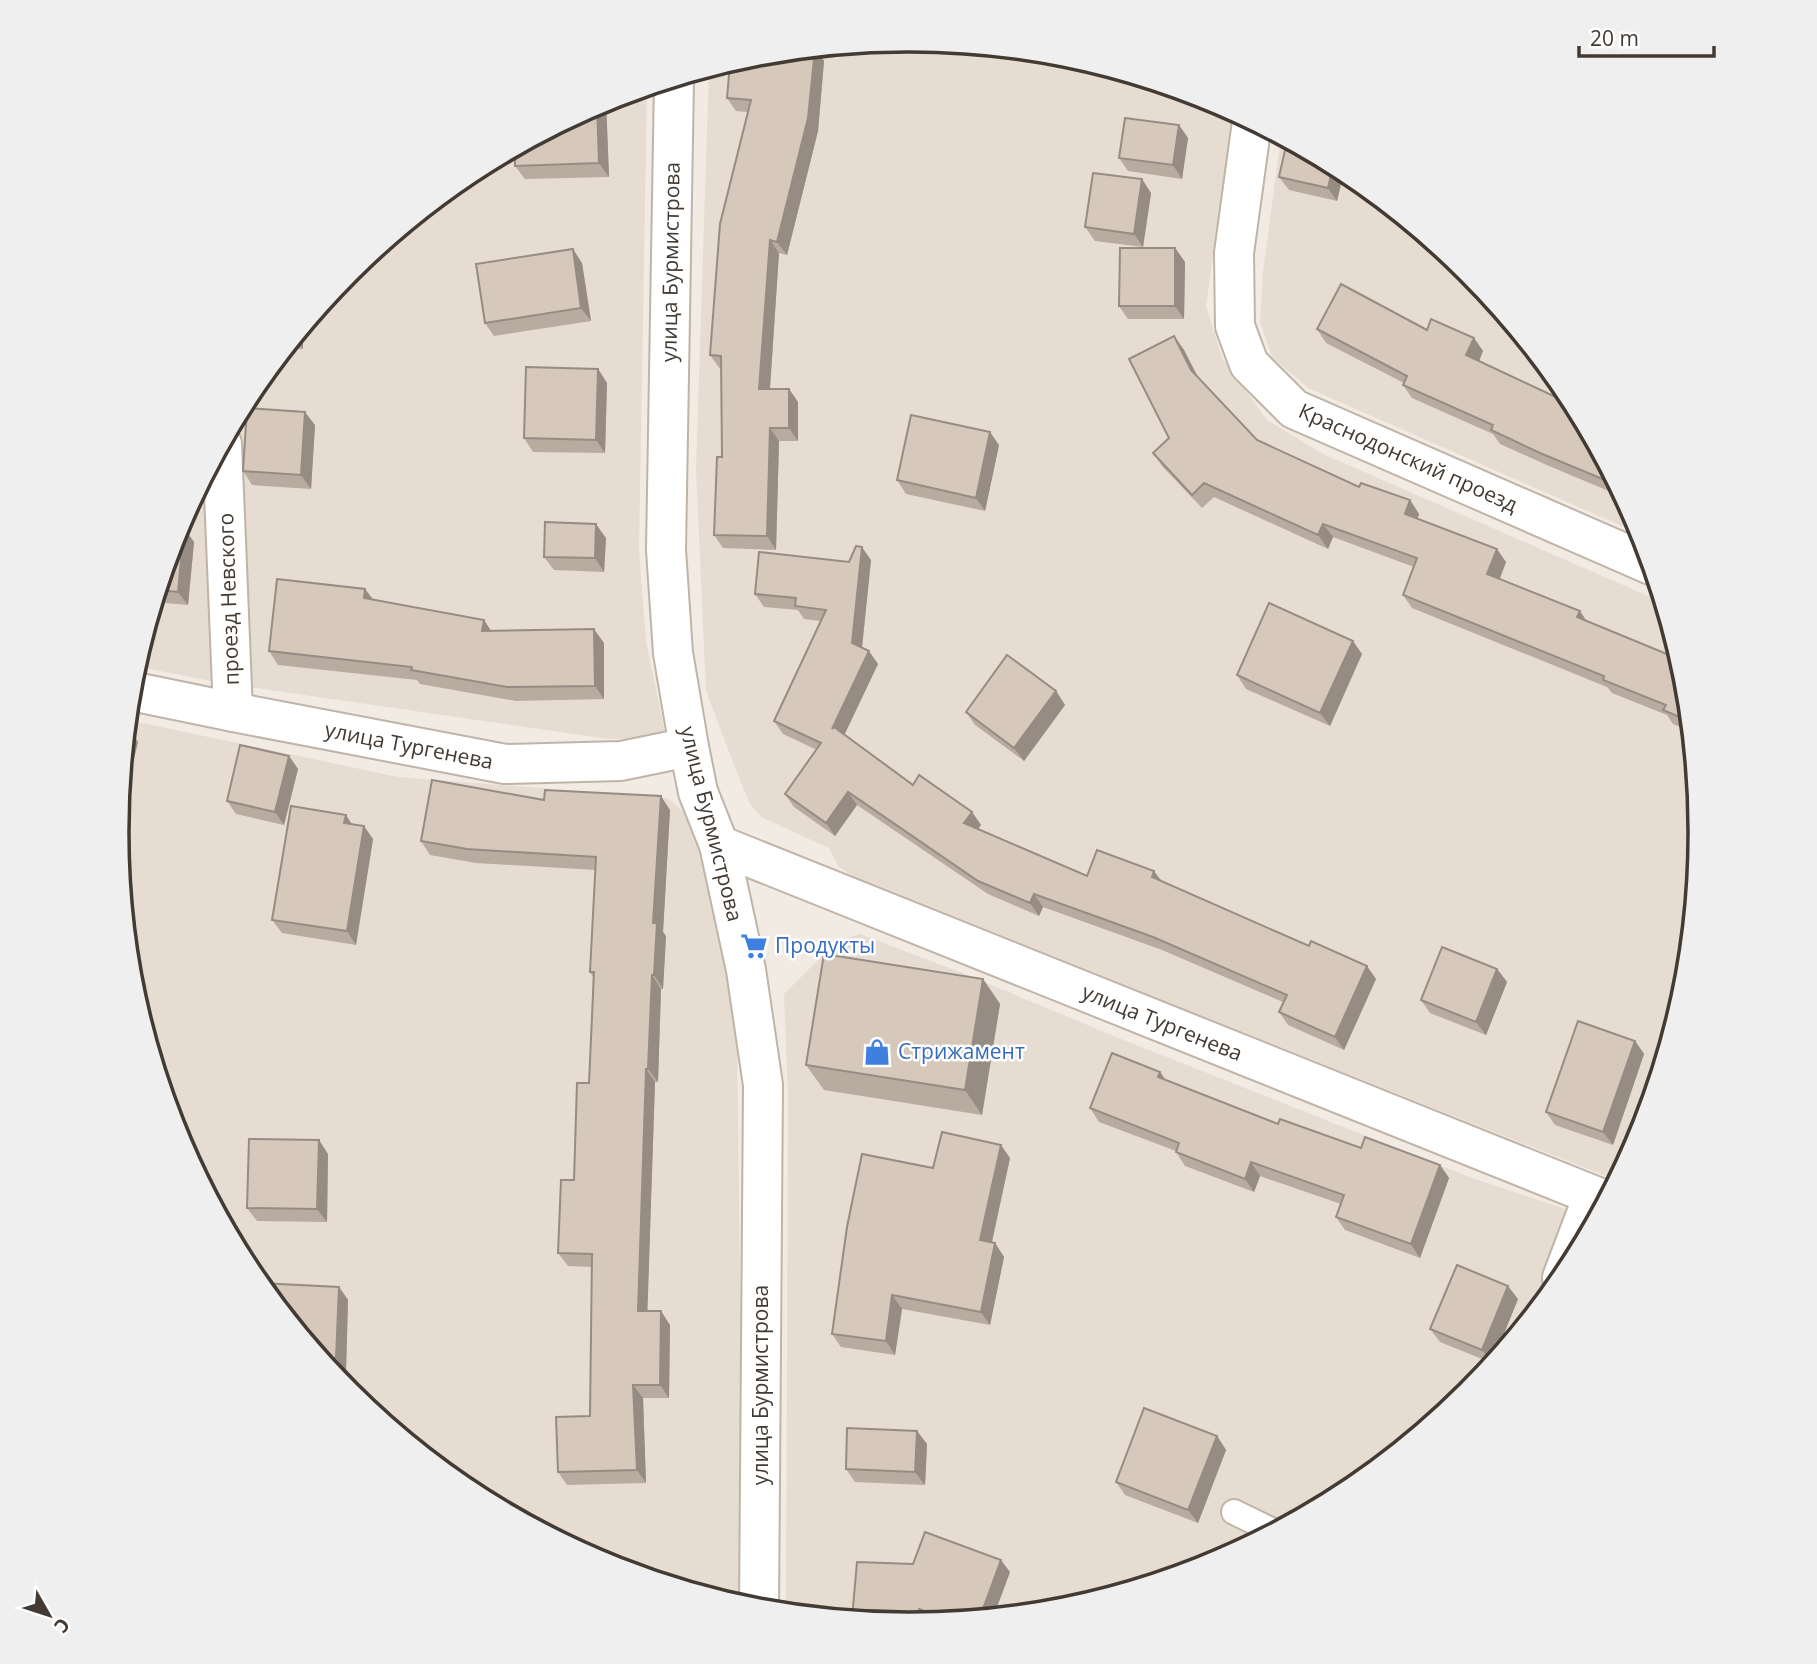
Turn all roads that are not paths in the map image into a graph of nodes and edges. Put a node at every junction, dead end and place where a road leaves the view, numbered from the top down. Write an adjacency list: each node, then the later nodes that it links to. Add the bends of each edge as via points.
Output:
1 (674, 89): 7 (street, улица Бурмистрова, via 666,550 673,653)
2 (1251, 132): 4 (street, Краснодонский проезд, via 1234,253 1234,326 1249,364 1294,409)
3 (223, 461): 6 (street, проезд Невского)
4 (1639, 560)
5 (142, 693): 6 (street, улица Тургенева)
6 (233, 712): 7 (street, улица Тургенева, via 505,764 621,761)
7 (689, 747): 8 (street, улица Бурмистрова, via 698,792)
8 (719, 845): 9 (street, улица Тургенева); 12 (street, улица Бурмистрова, via 746,970 763,1085)
9 (1597, 1197)
10 (1234, 1512): 11 (lane)
11 (1263, 1526)
12 (759, 1597)

